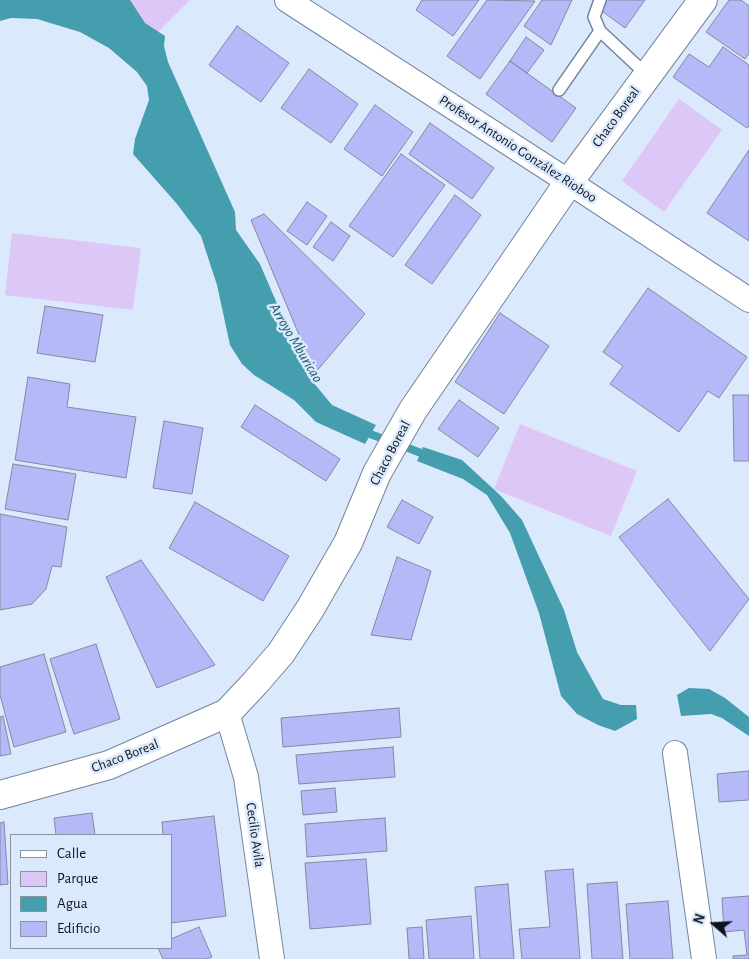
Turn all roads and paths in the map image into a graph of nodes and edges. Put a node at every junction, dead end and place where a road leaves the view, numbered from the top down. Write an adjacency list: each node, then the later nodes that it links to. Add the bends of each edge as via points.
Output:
1 (287, 0): 7 (street, Profesor Antonio González Rioboo)
2 (600, 0): 4 (lane, via 594,17)
3 (703, 0): 5 (main road, Chaco Boreal)
4 (600, 32): 5 (lane); 6 (lane)
5 (648, 75): 7 (main road, Chaco Boreal)
6 (559, 90)
7 (569, 182): 8 (street, Profesor Antonio González Rioboo); 9 (main road, Chaco Boreal, via 413,410 377,473 348,543 310,609 281,653)
8 (749, 300)
9 (226, 713): 11 (main road, Chaco Boreal, via 109,765); 12 (street, Cecilio Avila, via 246,777)
10 (675, 753): 13 (street)
11 (0, 795)
12 (272, 959)
13 (704, 959)

